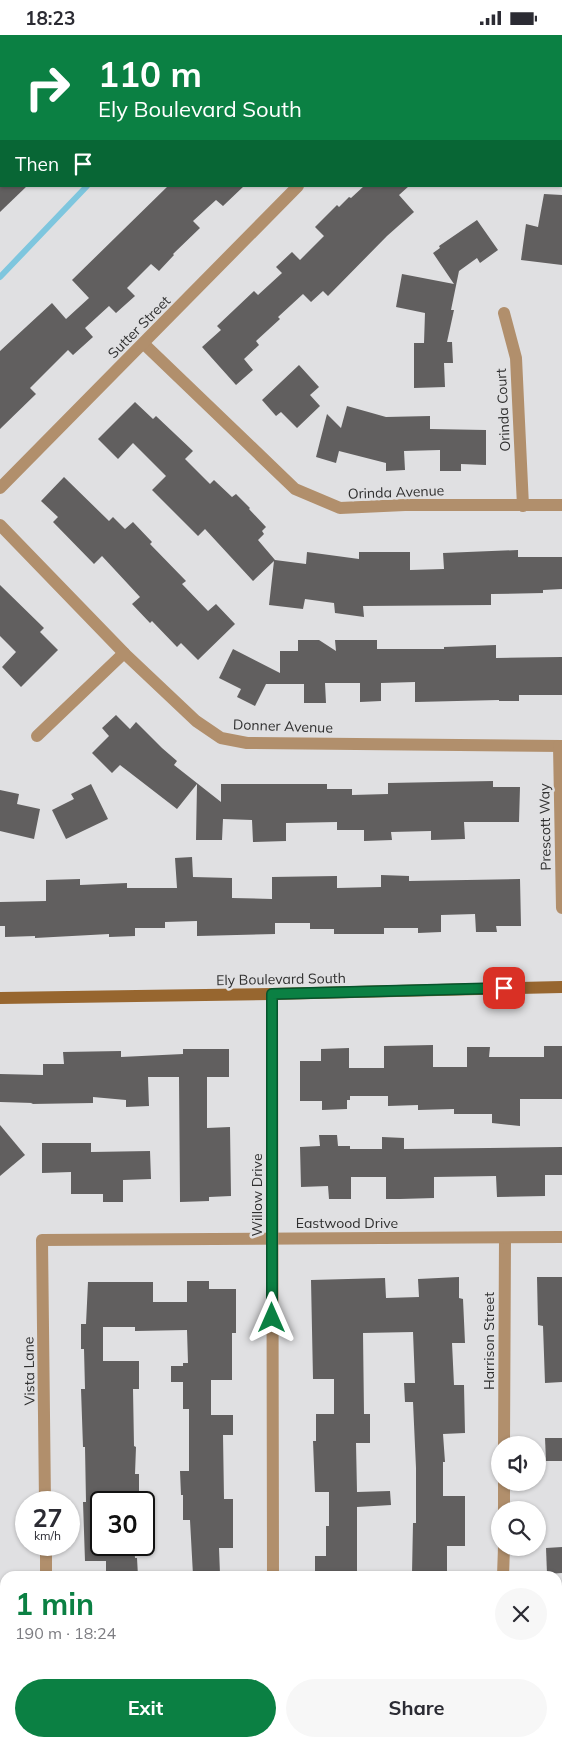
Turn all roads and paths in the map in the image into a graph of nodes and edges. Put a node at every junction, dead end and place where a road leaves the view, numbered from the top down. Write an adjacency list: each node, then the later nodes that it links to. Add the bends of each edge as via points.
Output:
1 (297, 187): 3 (street, Sutter Street)
2 (504, 313): 6 (street, Orinda Court, via 516,358)
3 (144, 344): 4 (street, Sutter Street); 6 (street, Orinda Avenue, via 295,489 304,493 340,508)
4 (0, 489)
5 (562, 505): 6 (street, Orinda Avenue)
6 (523, 506)
7 (0, 525): 8 (street, Donner Avenue)
8 (124, 653): 9 (street); 10 (street, Donner Avenue, via 196,721 220,738 247,743)
9 (36, 736)
10 (560, 746): 11 (street, Prescott Way)
11 (562, 908)
12 (562, 987): 13 (main road, Ely Boulevard South)
13 (272, 994): 14 (main road, Ely Boulevard South); 17 (street, Willow Drive)
14 (0, 998)
15 (562, 1237): 16 (street, Eastwood Drive)
16 (505, 1238): 17 (street, Eastwood Drive); 19 (street, Harrison Street)
17 (272, 1239): 18 (street, Eastwood Drive); 24 (street, Willow Drive)
18 (42, 1240): 20 (street, Vista Lane)
19 (504, 1436)
20 (45, 1491)
21 (46, 1556): 23 (street)
22 (504, 1556): 25 (street)
23 (46, 1571)
24 (273, 1571)
25 (503, 1571)

